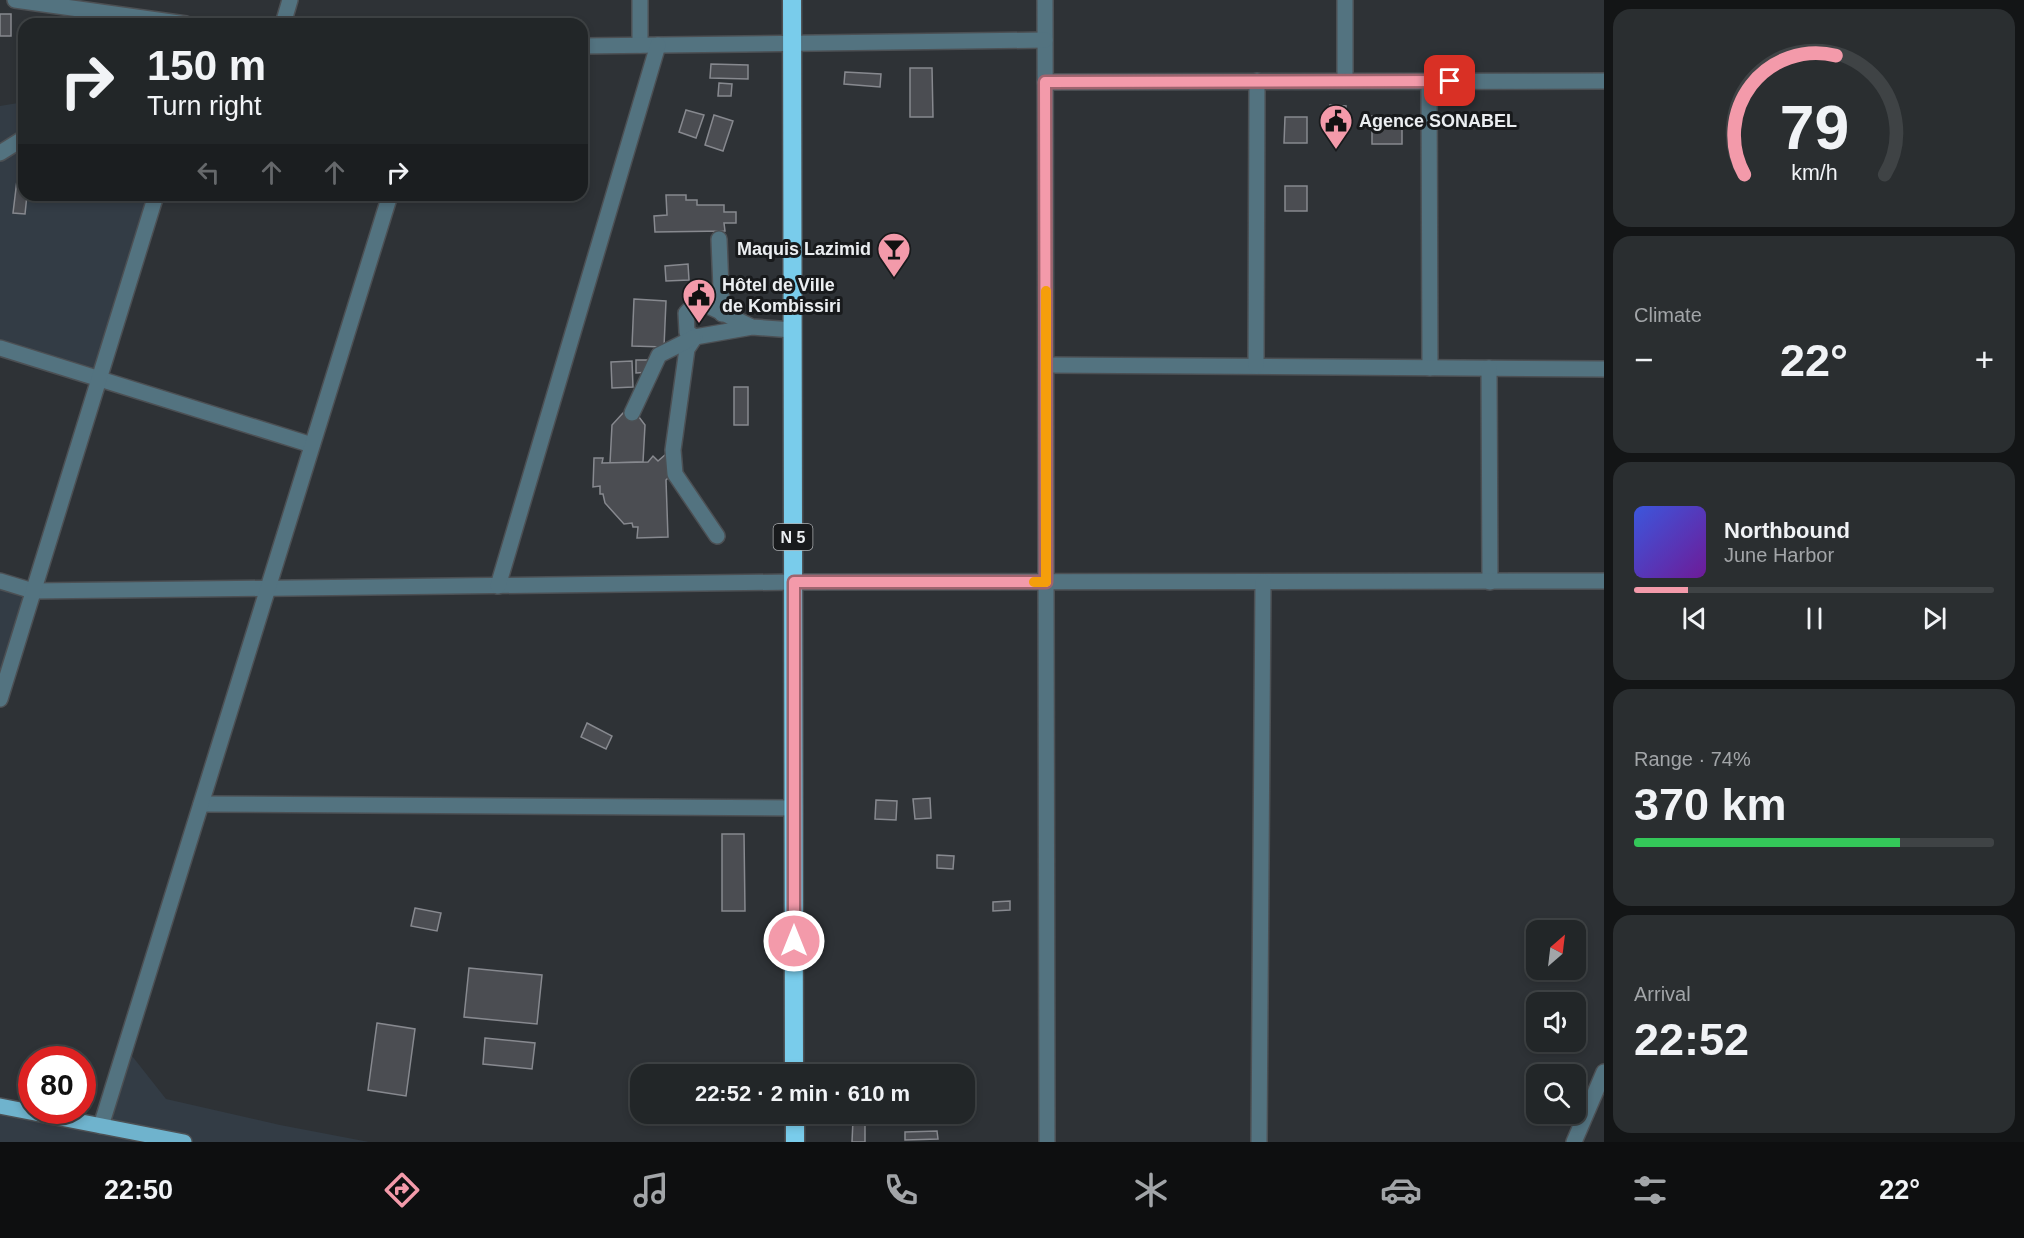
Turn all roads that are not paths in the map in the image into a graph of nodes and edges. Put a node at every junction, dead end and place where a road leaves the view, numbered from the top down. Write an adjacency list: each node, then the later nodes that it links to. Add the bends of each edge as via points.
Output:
1 (15, 0): 7 (street)
2 (290, 0): 9 (street)
3 (640, 0): 12 (street)
4 (792, 0): 11 (highway, N 5)
5 (1045, 0): 10 (street)
6 (1345, 0): 16 (street)
7 (44, 2): 8 (street)
8 (129, 18)
9 (285, 18)
10 (1045, 40): 11 (street); 19 (street)
11 (792, 43): 13 (street); 27 (highway, N 5)
12 (640, 45): 13 (street); 14 (street)
13 (658, 45): 45 (street)
14 (588, 46)
15 (1257, 81): 16 (street); 19 (street); 31 (street)
16 (1345, 81): 17 (street)
17 (1429, 81): 18 (street); 32 (street)
18 (1604, 81)
19 (1045, 82): 30 (street)
20 (18, 142): 21 (street)
21 (0, 153)
22 (154, 201): 35 (street)
23 (388, 201): 37 (street)
24 (719, 239): 25 (street)
25 (722, 314): 26 (street); 28 (street, via 704,304 694,305 686,313 686,325 687,332)
26 (752, 327): 27 (street); 28 (street)
27 (793, 330): 41 (highway, N 5)
28 (695, 337): 36 (street, via 659,355); 38 (street, via 687,349 673,461 675,474)
29 (1, 346): 35 (street)
30 (1046, 364): 31 (street); 42 (street)
31 (1256, 366): 32 (street)
32 (1430, 368): 33 (street)
33 (1489, 368): 34 (street); 44 (street)
34 (1604, 369)
35 (99, 379): 37 (street); 47 (street)
36 (632, 413)
37 (312, 445): 46 (street)
38 (717, 536)
39 (0, 581): 47 (street)
40 (1604, 581): 44 (street)
41 (794, 582): 42 (street); 45 (street); 50 (highway, N 5)
42 (1046, 582): 43 (street); 58 (street)
43 (1263, 582): 44 (street); 59 (street)
44 (1490, 582)
45 (498, 586): 46 (street)
46 (268, 588): 47 (street); 49 (street)
47 (33, 591): 48 (street)
48 (0, 699)
49 (201, 804): 50 (street); 55 (street)
50 (794, 808): 51 (highway, N 5)
51 (794, 1064)
52 (1604, 1072): 60 (street)
53 (0, 1106): 55 (main road)
54 (795, 1124): 57 (highway)
55 (101, 1126): 56 (main road)
56 (184, 1142)
57 (795, 1142)
58 (1047, 1142)
59 (1259, 1142)
60 (1574, 1142)

